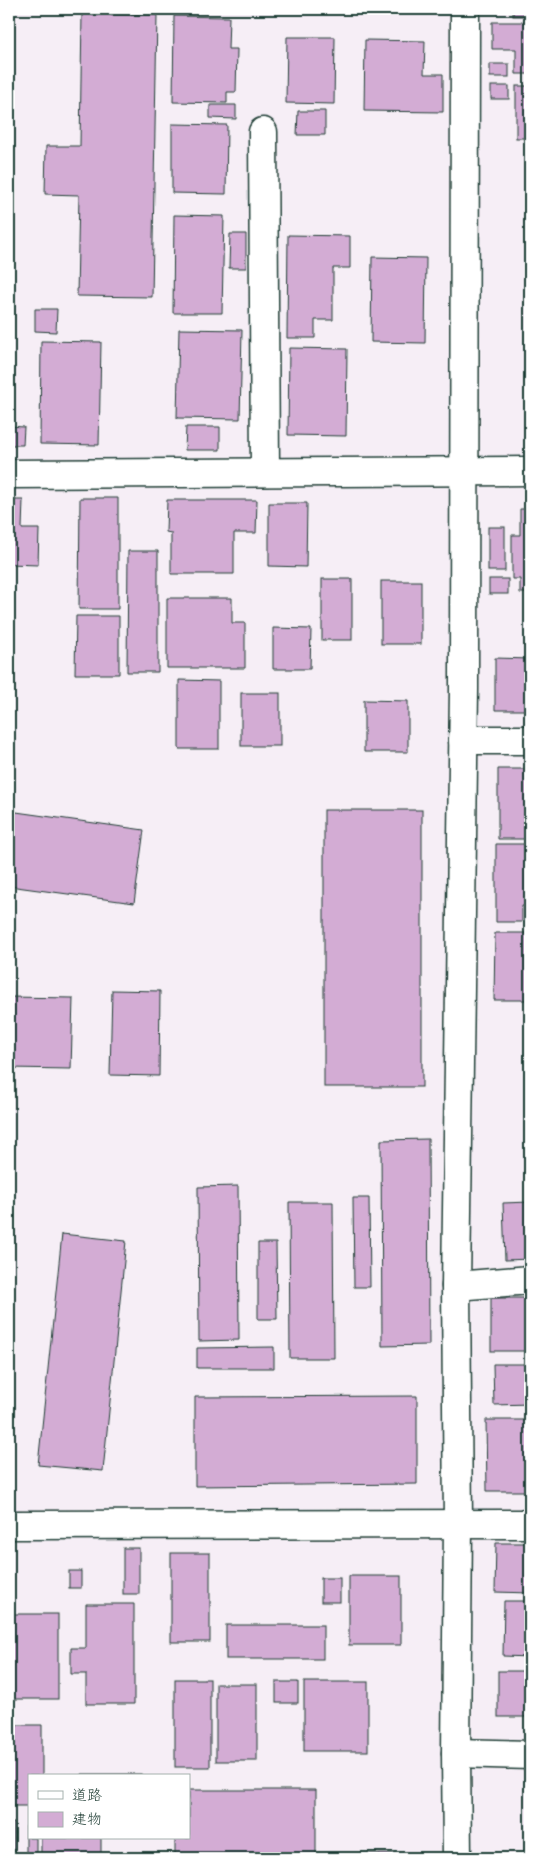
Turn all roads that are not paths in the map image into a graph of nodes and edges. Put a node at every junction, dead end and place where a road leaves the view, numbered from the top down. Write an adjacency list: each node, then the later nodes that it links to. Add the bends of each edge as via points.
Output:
1 (465, 9): 3 (street)
2 (263, 132): 5 (street)
3 (465, 471): 4 (street); 5 (street); 7 (street)
4 (530, 471)
5 (265, 472): 6 (street)
6 (9, 474)
7 (463, 740): 8 (street); 10 (street)
8 (530, 740)
9 (530, 1280): 10 (street)
10 (456, 1286): 11 (street)
11 (458, 1524): 12 (street); 13 (street); 14 (street)
12 (530, 1524)
13 (9, 1525)
14 (456, 1754): 15 (street); 16 (street)
15 (530, 1754)
16 (457, 1858)

